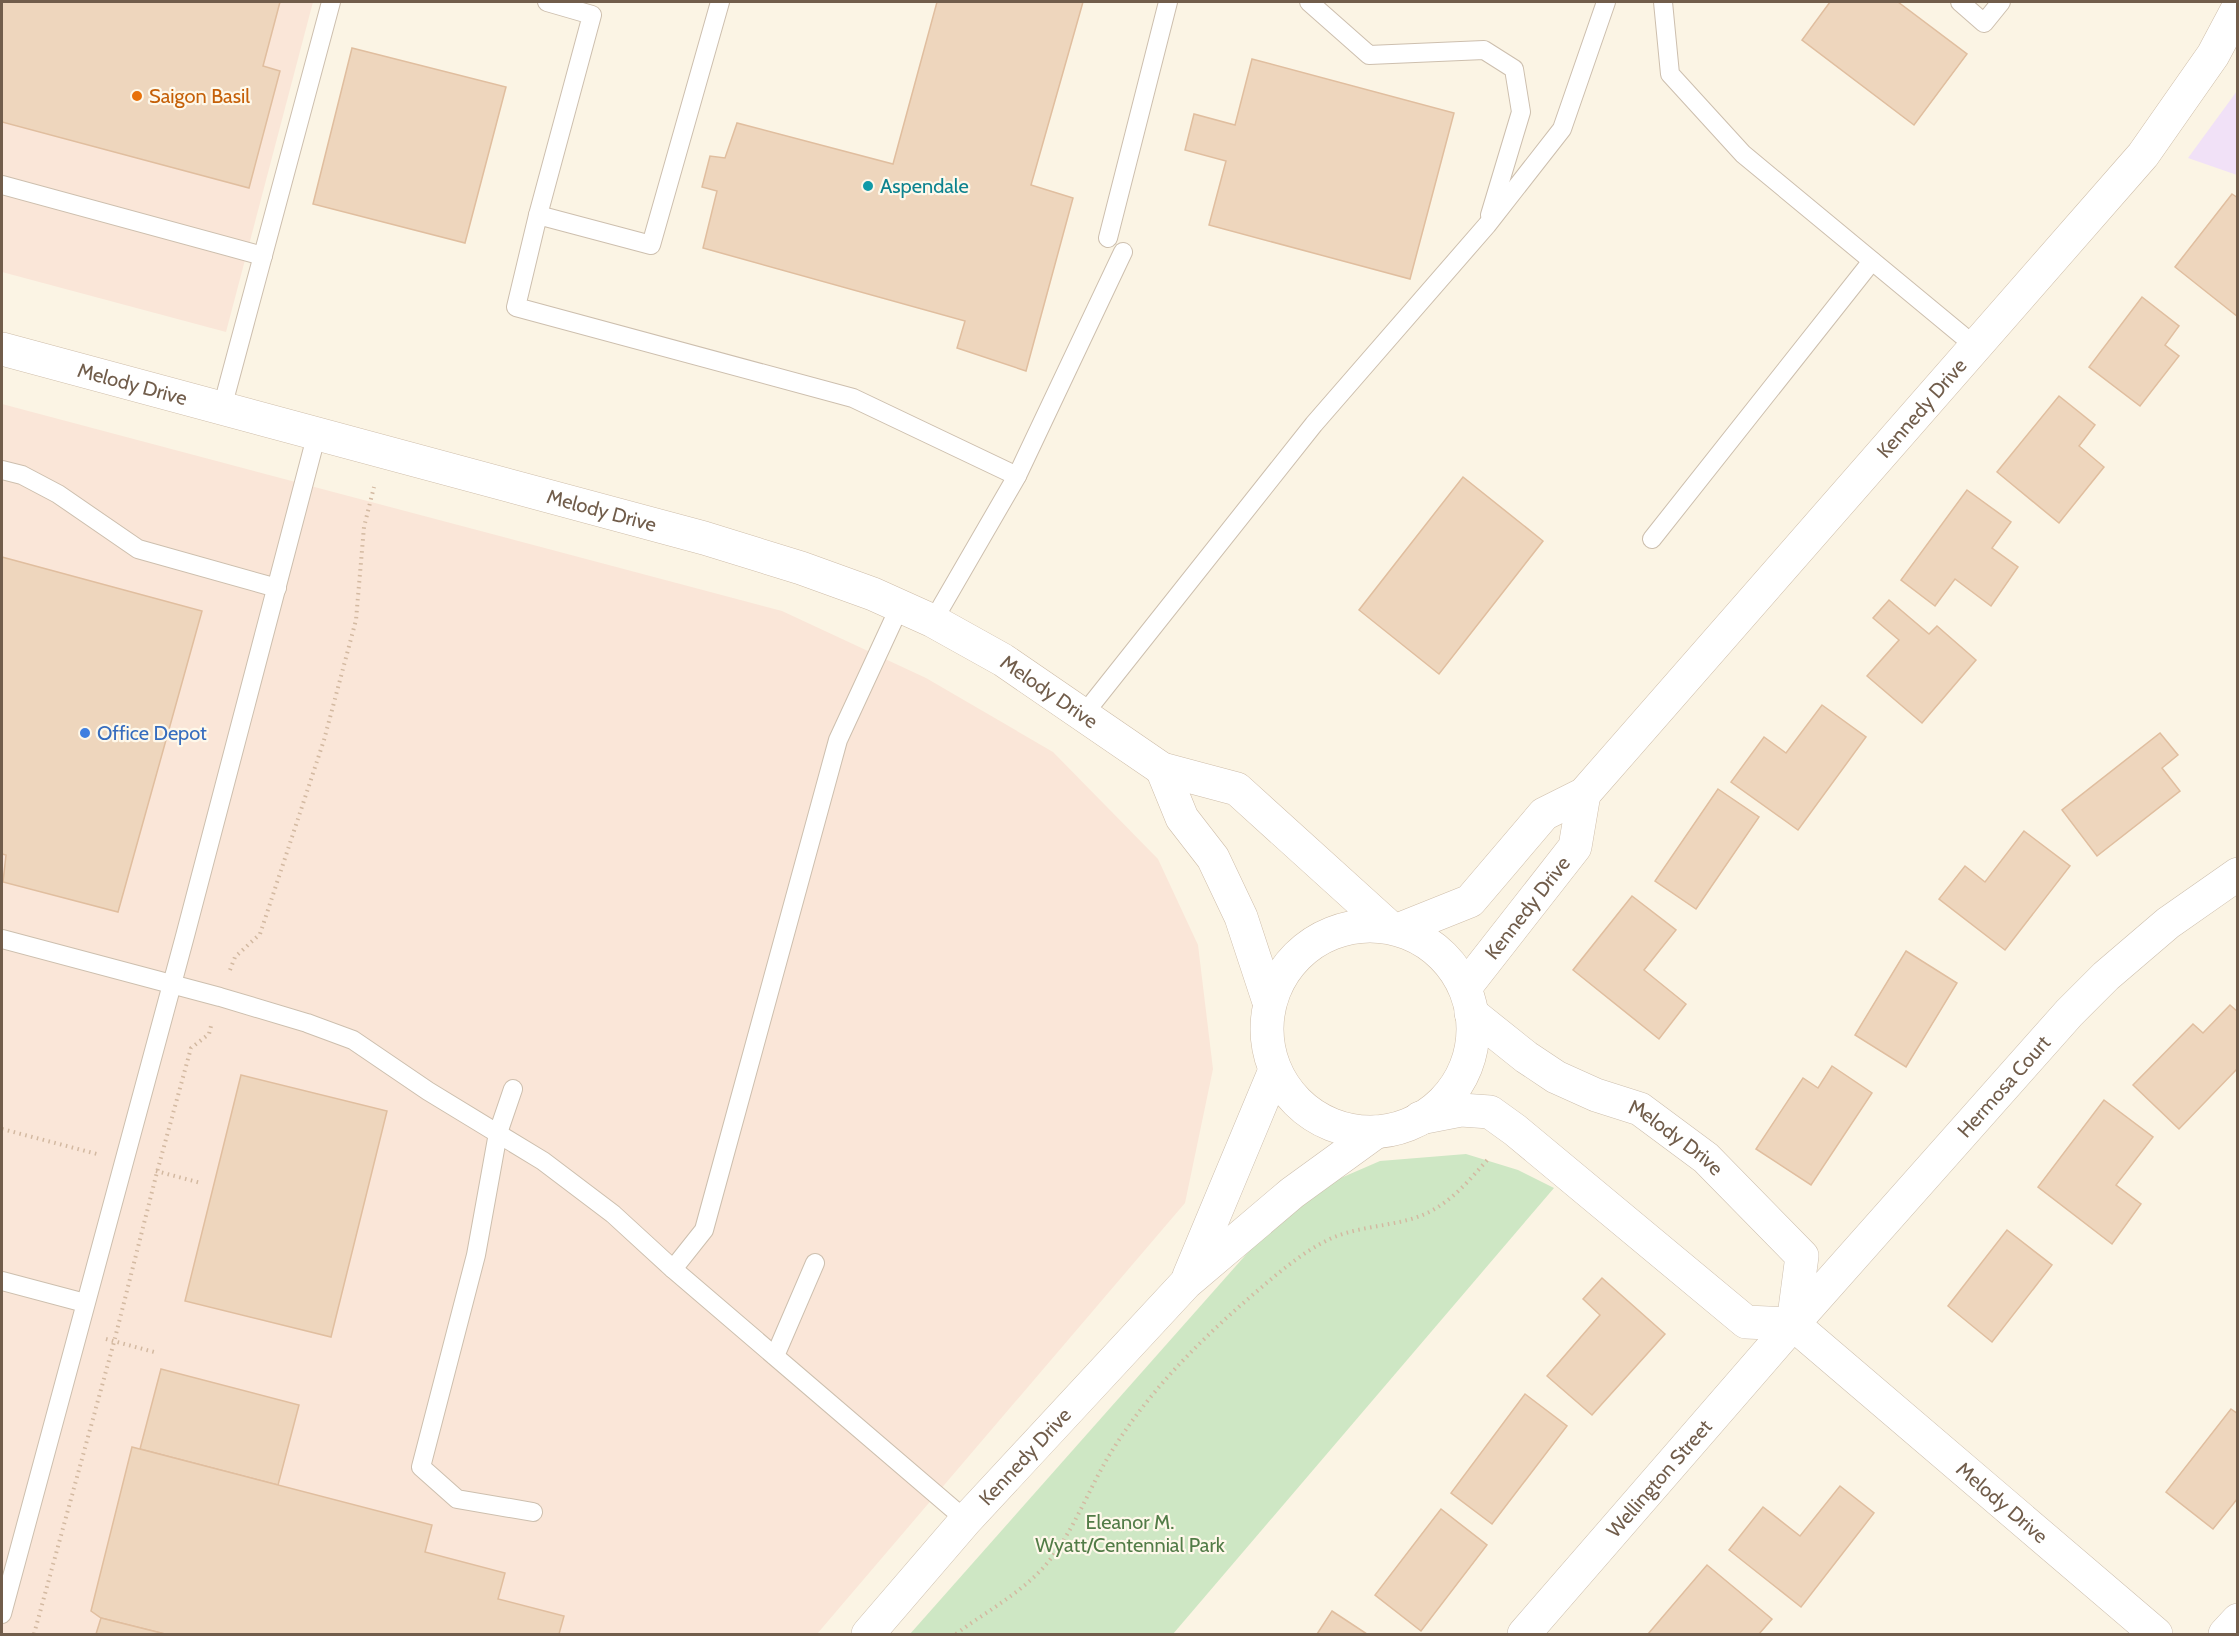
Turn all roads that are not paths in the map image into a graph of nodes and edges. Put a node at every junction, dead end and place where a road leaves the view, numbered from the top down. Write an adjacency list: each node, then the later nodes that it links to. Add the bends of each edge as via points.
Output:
1 (331, 2): 17 (lane)
2 (547, 2): 13 (lane, via 592,15)
3 (720, 2): 13 (lane, via 651,245)
4 (1168, 2): 15 (lane)
5 (1309, 2): 14 (lane, via 1370,55 1484,50 1514,69 1521,112)
6 (1606, 2): 14 (lane, via 1562,129)
7 (1663, 2): 18 (lane, via 1670,74 1743,154)
8 (1960, 2): 9 (lane, via 1984,23)
9 (2001, 2)
10 (2231, 2): 11 (lane)
11 (2238, 8): 19 (street, Kennedy Drive, via 2213,55 2143,155)
12 (2, 185): 17 (lane)
13 (538, 215): 24 (lane, via 516,307 853,398)
14 (1487, 225): 29 (lane, via 1314,424)
15 (1108, 238)
16 (1123, 252): 24 (lane)
17 (263, 256): 21 (lane)
18 (1872, 261): 19 (lane); 25 (lane)
19 (1975, 346): 31 (street, Kennedy Drive)
20 (2, 349): 21 (street, Melody Drive)
21 (222, 408): 22 (street, Melody Drive)
22 (317, 434): 26 (lane); 27 (street, Melody Drive, via 715,541 801,568)
23 (2, 470): 26 (lane, via 58,494 138,549)
24 (1017, 476): 28 (lane)
25 (1652, 539)
26 (277, 588): 35 (lane)
27 (900, 606): 28 (street, Melody Drive); 44 (lane, via 838,740 704,1230)
28 (933, 621): 29 (street, Melody Drive, via 1003,660)
29 (1084, 714): 30 (street, Melody Drive)
30 (1162, 769): 33 (street, Melody Drive, via 1237,789); 36 (street, via 1182,818 1213,858 1241,917)
31 (1584, 794): 33 (street, Kennedy Drive, via 1544,814 1470,901); 37 (street, Kennedy Drive, via 1575,847)
32 (2238, 874): 48 (street, Hermosa Court, via 2168,922 2069,1012)
33 (1393, 927): 36 (street, via 1354,926 1312,942 1294,958); 37 (street, via 1435,950)
34 (2, 939): 35 (lane)
35 (172, 984): 42 (lane, via 353,1040); 47 (lane)
36 (1268, 999): 38 (street, via 1268,1047)
37 (1469, 999): 40 (street, via 1474,1036 1460,1084 1447,1100); 48 (street, Melody Drive, via 1526,1057 1556,1077 1596,1095 1640,1108 1706,1158 1802,1256)
38 (1275, 1070): 41 (street, via 1289,1095 1321,1122 1349,1131); 46 (street, Kennedy Drive)
39 (513, 1089): 42 (lane)
40 (1420, 1118): 41 (street, via 1390,1131); 48 (street, via 1461,1110 1490,1112 1746,1322)
41 (1376, 1132): 46 (street, Kennedy Drive, via 1292,1193)
42 (498, 1133): 44 (lane, via 543,1161 613,1214); 50 (lane, via 476,1255 421,1467 457,1499)
43 (815, 1263): 49 (lane)
44 (673, 1269): 49 (lane)
45 (2, 1281): 47 (lane)
46 (1186, 1283): 51 (street, Kennedy Drive)
47 (85, 1303): 52 (lane)
48 (1793, 1324): 55 (street, Wellington Street); 56 (street, Melody Drive)
49 (775, 1356): 51 (lane)
50 (533, 1512)
51 (966, 1520): 54 (street, Kennedy Drive)
52 (2, 1614)
53 (2238, 1620): 57 (street)
54 (868, 1635)
55 (1524, 1635)
56 (2156, 1635)
57 (2225, 1635)

